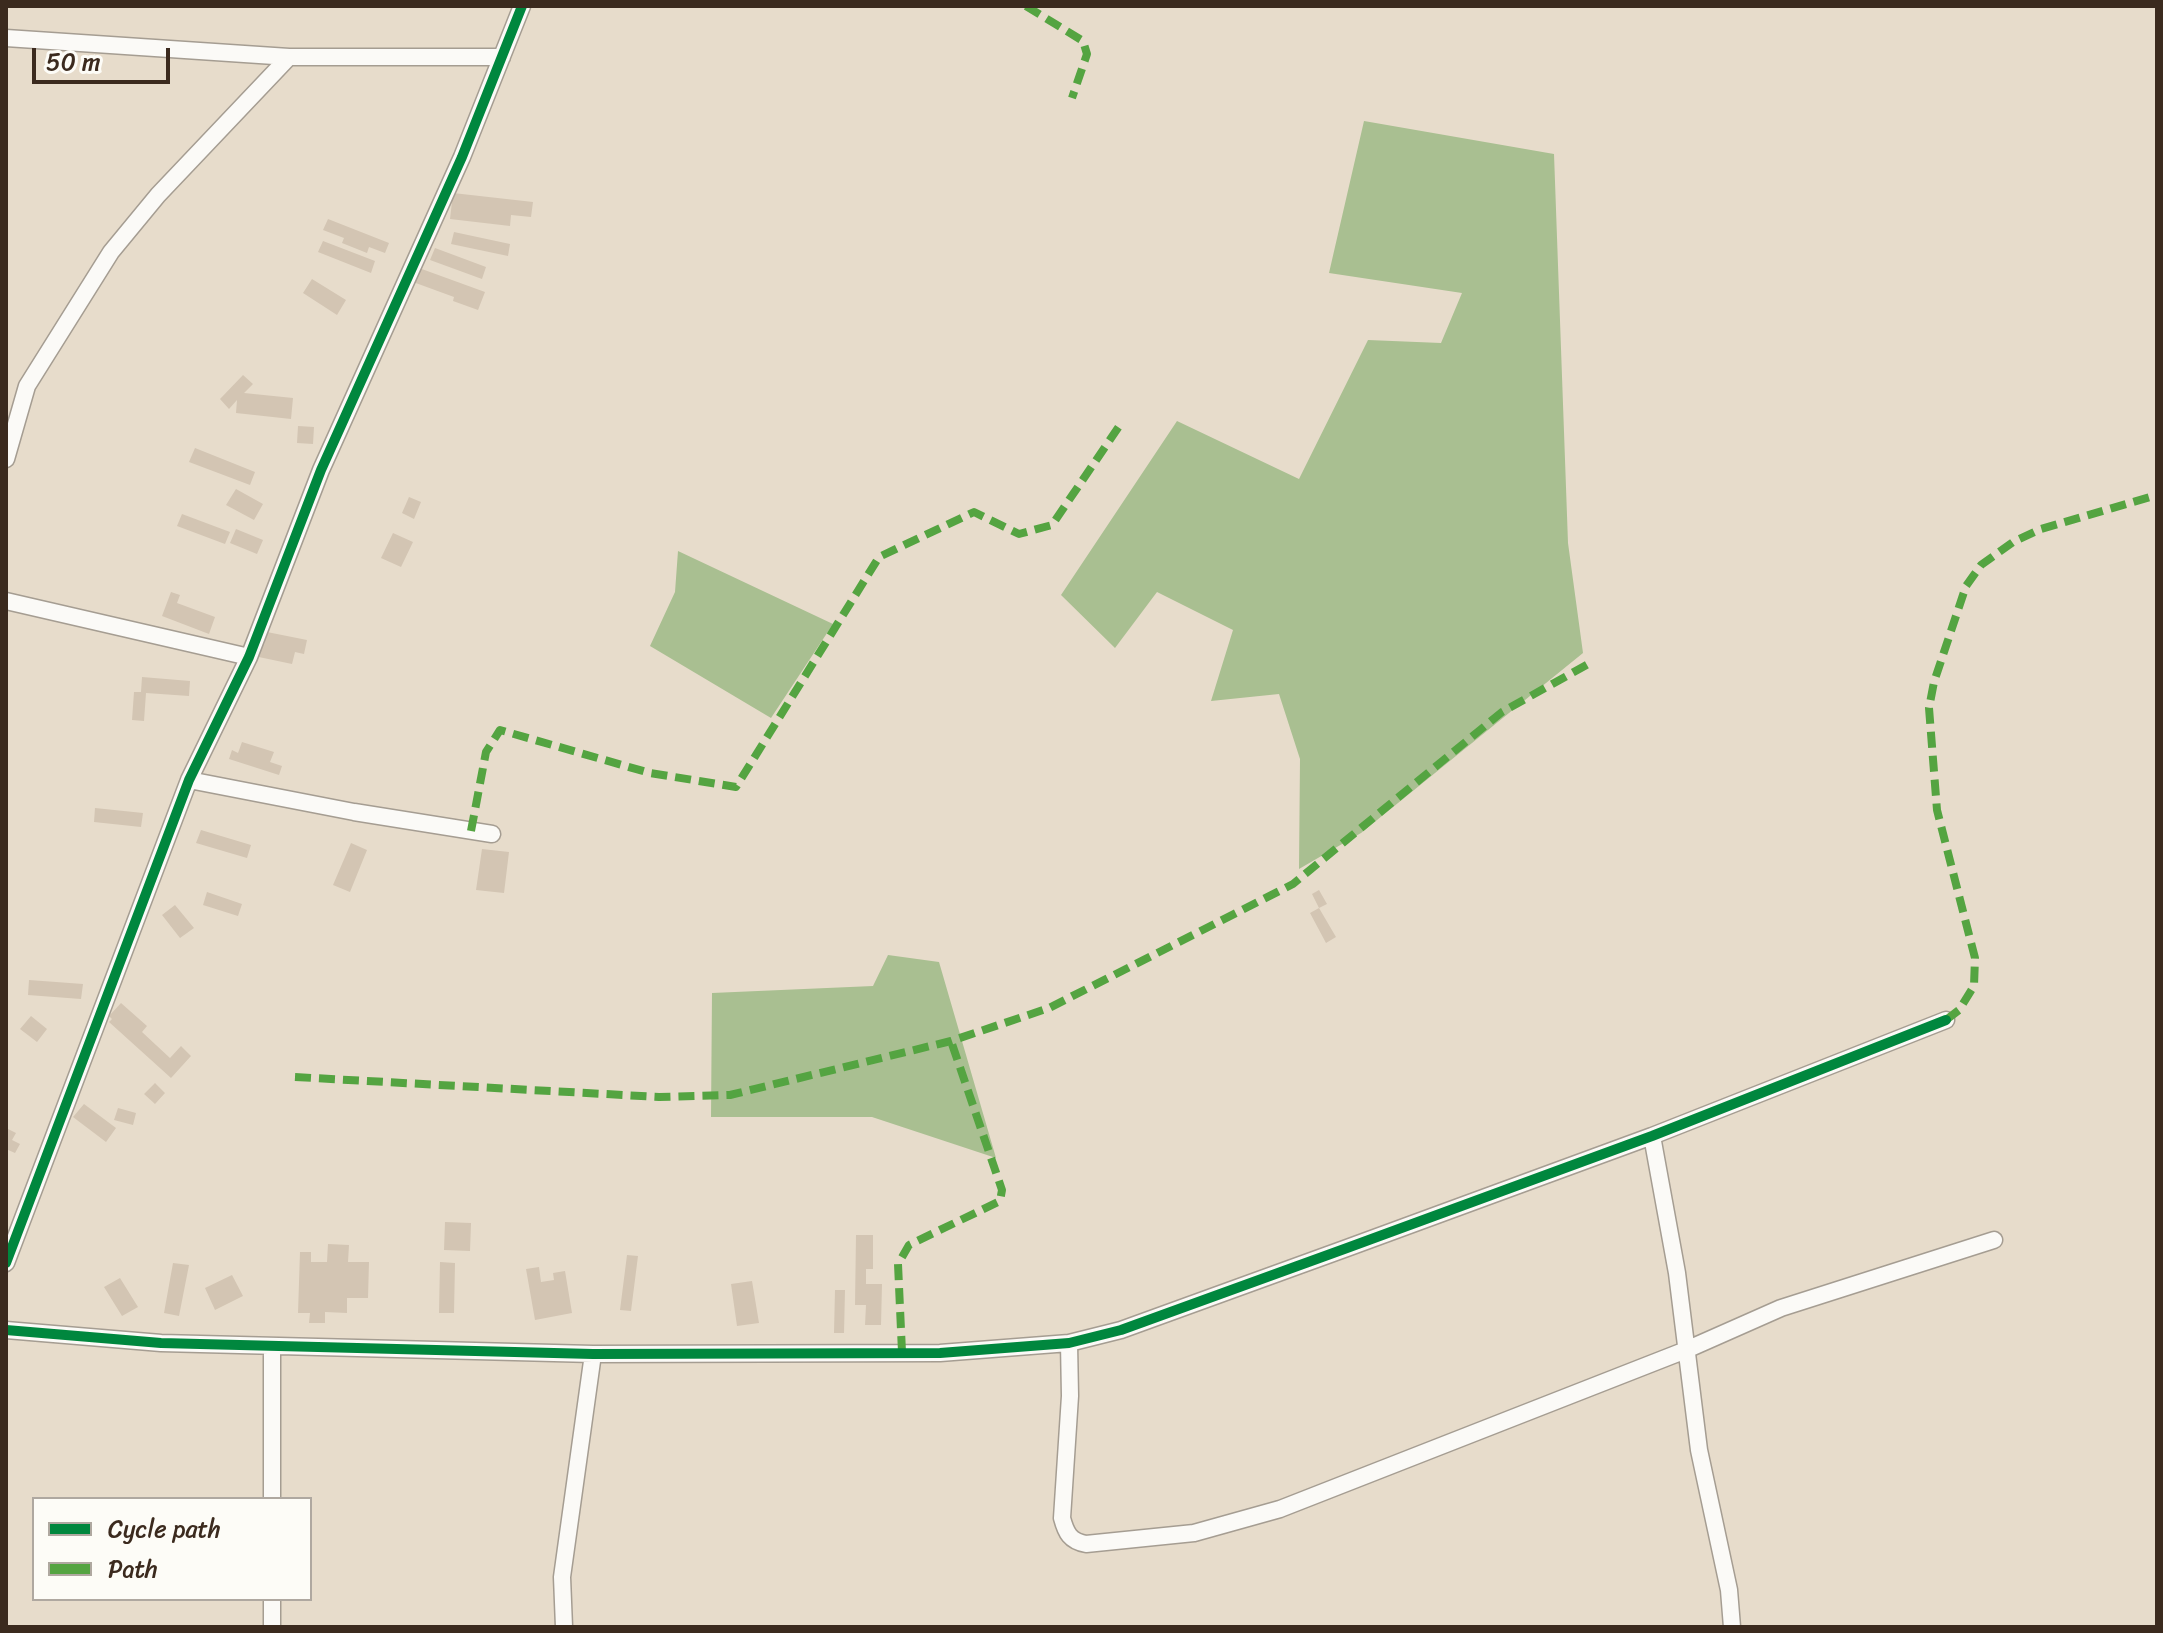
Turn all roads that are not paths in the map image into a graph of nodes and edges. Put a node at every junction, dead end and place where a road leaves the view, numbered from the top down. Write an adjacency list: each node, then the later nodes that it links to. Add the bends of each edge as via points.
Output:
1 (522, 6): 4 (street)
2 (6, 38): 3 (street)
3 (289, 57): 4 (street); 5 (street, via 111,252 27,386)
4 (502, 57): 7 (street, via 321,470)
5 (6, 459)
6 (6, 601): 7 (street)
7 (249, 657): 8 (street)
8 (189, 780): 9 (street); 13 (street)
9 (492, 834)
10 (1946, 1020): 11 (street)
11 (1652, 1136): 15 (street, via 1121,1330); 17 (street)
12 (1994, 1240): 17 (street, via 1781,1308)
13 (6, 1263)
14 (6, 1330): 16 (street)
15 (1069, 1343): 17 (street, via 1062,1518 1071,1538 1086,1544 1194,1533 1280,1509); 18 (street, via 940,1353)
16 (272, 1346): 18 (street); 19 (street)
17 (1686, 1350): 23 (street)
18 (593, 1354): 22 (street, via 562,1577)
19 (272, 1497)
20 (272, 1601): 21 (street)
21 (272, 1627)
22 (564, 1627)
23 (1732, 1627)

